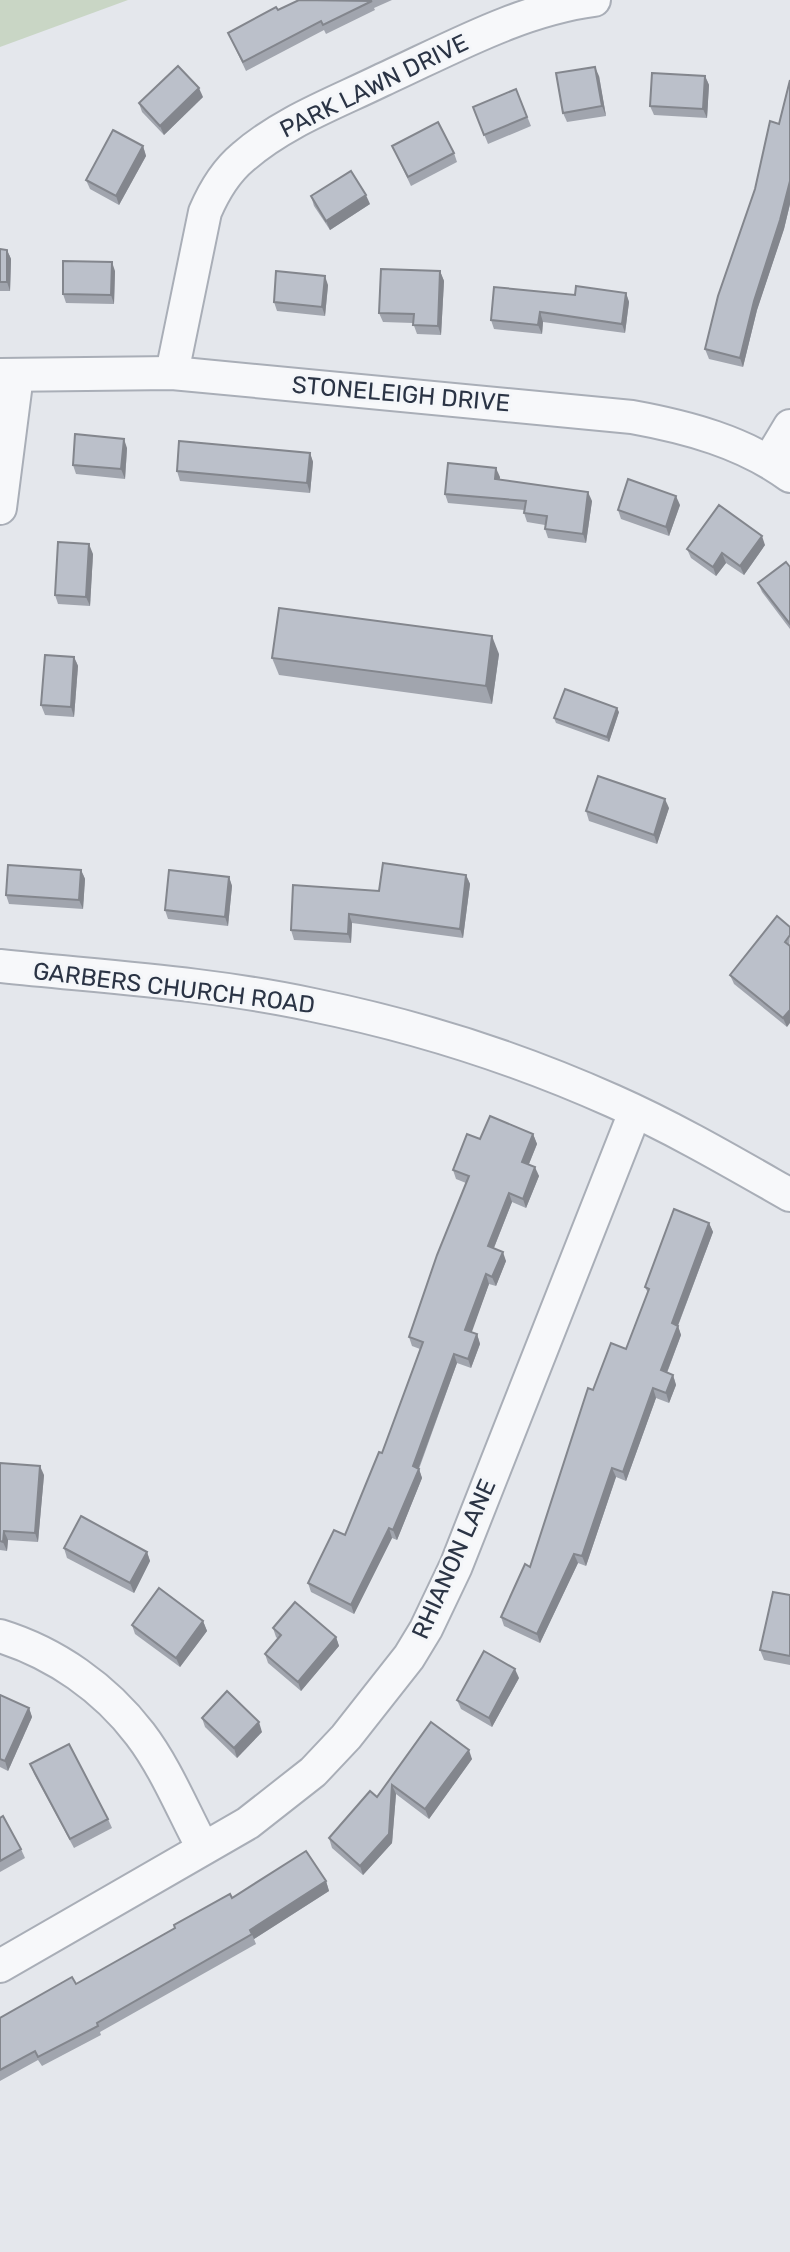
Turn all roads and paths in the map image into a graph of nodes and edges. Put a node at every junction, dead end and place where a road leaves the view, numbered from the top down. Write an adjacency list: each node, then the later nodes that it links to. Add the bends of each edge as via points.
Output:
1 (594, 0): 2 (street, PARK LAWN DRIVE, via 548,9 493,29 311,114 240,159 205,212)
2 (172, 373): 3 (street, STONELEIGH DRIVE); 5 (street, STONELEIGH DRIVE, via 632,417 694,431)
3 (8, 375): 6 (street)
4 (790, 426): 5 (street)
5 (780, 468)
6 (0, 508)
7 (0, 966): 8 (street, GARBERS CHURCH ROAD, via 314,1005 450,1040 541,1071)
8 (635, 1112): 9 (street, GARBERS CHURCH ROAD); 11 (street, RHIANON LANE, via 456,1566 426,1629 383,1693 313,1772 263,1813)
9 (790, 1195)
10 (0, 1636): 11 (street, via 72,1670 114,1705 141,1735)
11 (203, 1848): 12 (street, RHIANON LANE)
12 (0, 1966)

